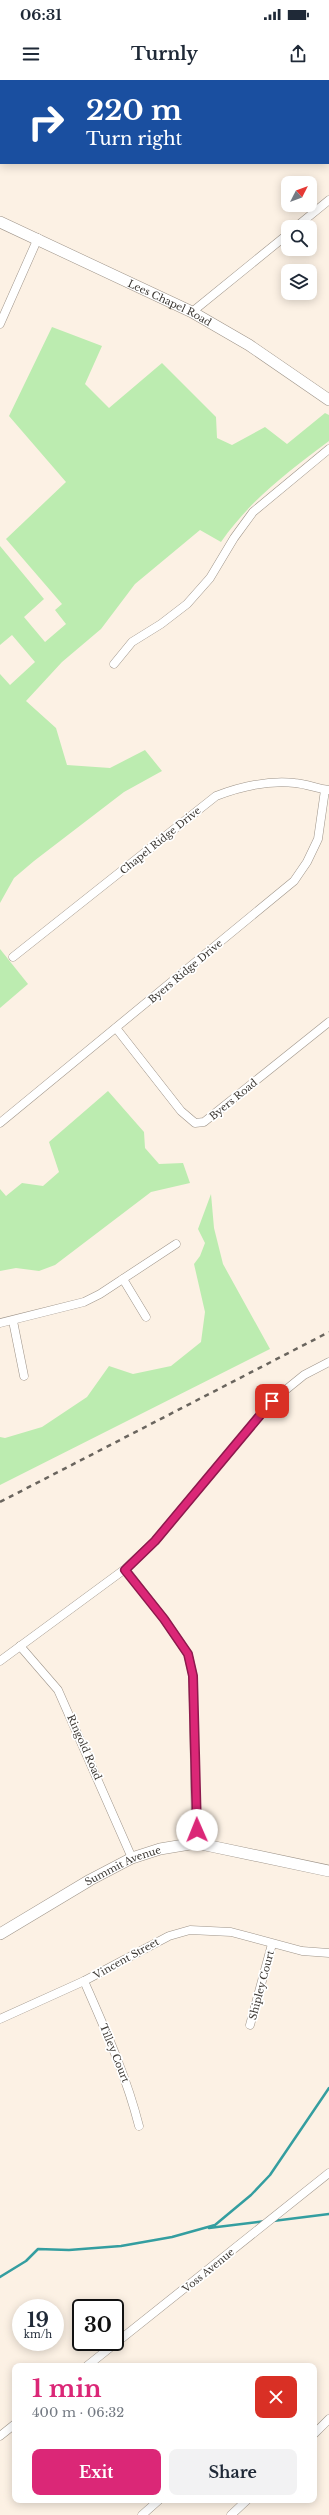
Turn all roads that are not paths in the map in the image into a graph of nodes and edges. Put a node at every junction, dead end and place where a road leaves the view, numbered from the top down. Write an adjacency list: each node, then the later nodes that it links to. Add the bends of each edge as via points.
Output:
1 (329, 200): 2 (street)
2 (305, 220)
3 (0, 222): 4 (main road, Lees Chapel Road)
4 (38, 238): 6 (main road, Lees Chapel Road); 7 (street)
5 (281, 240): 6 (street)
6 (192, 312): 8 (main road, Lees Chapel Road, via 249,345)
7 (0, 324)
8 (329, 400)
9 (329, 450): 10 (street, via 254,512 234,538 210,578 187,604 132,642)
10 (114, 664)
11 (327, 790): 12 (street, Chapel Ridge Drive, via 295,783 264,782 241,786 216,796); 14 (street, Byers Ridge Drive, via 318,839 294,882)
12 (13, 957)
13 (329, 1022): 14 (street, Byers Road, via 204,1122 195,1123 181,1111)
14 (116, 1028): 15 (street, Byers Ridge Drive)
15 (0, 1123)
16 (176, 1244): 17 (street)
17 (123, 1279): 18 (street); 19 (street, via 84,1302)
18 (146, 1317)
19 (13, 1321): 20 (street); 22 (street)
20 (0, 1323)
21 (329, 1362): 23 (street, via 304,1375 272,1401 155,1541)
22 (24, 1376)
23 (125, 1570): 24 (street); 26 (street, via 188,1654 193,1676)
24 (20, 1646): 25 (street); 27 (street, Ringold Road, via 58,1690)
25 (0, 1661)
26 (196, 1843): 27 (main road, Summit Avenue, via 160,1849); 28 (main road, Summit Avenue)
27 (132, 1858): 29 (main road, Summit Avenue)
28 (329, 1871)
29 (0, 1934)
30 (272, 1944): 31 (street, Vincent Street, via 302,1951); 32 (street, Vincent Street, via 230,1932 190,1930 150,1944); 34 (street, Shipley Court)
31 (329, 1953)
32 (84, 1981): 33 (street, Vincent Street); 35 (street, Tilley Court, via 118,2058)
33 (0, 2019)
34 (250, 2025)
35 (139, 2126)
36 (329, 2173): 37 (street, Voss Avenue)
37 (91, 2363)
38 (329, 2419): 40 (street)
39 (12, 2426): 41 (street)
40 (317, 2431)
41 (0, 2436)
42 (156, 2503): 44 (street)
43 (244, 2503): 45 (street)
44 (142, 2515)
45 (231, 2515)

